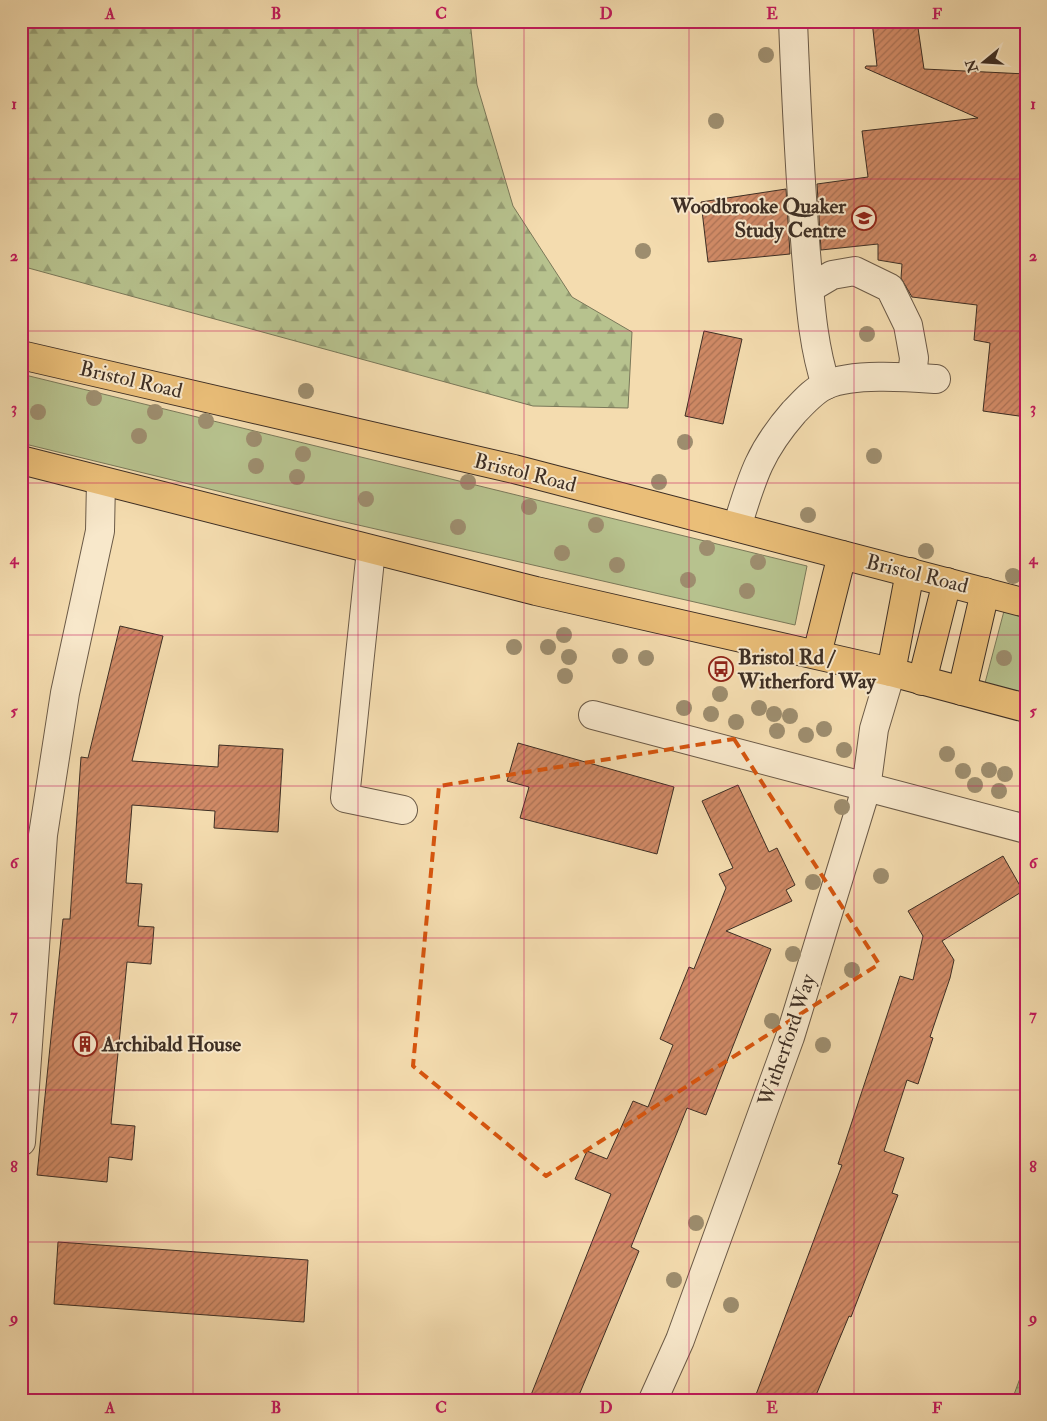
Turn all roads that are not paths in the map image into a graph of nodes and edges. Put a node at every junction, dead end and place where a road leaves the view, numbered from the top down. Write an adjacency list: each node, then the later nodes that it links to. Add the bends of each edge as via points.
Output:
1 (793, 21): 2 (street, via 798,146)
2 (810, 288): 4 (street, via 818,363); 4 (street, via 832,275 855,271 890,288 908,325 914,358 924,378 860,378)
3 (21, 355): 7 (highway, Bristol Road, via 514,469)
4 (826, 385): 7 (street, via 804,400 774,435 756,466)
5 (21, 460): 6 (highway)
6 (101, 481): 8 (highway); 23 (street, via 100,531 65,692 43,835)
7 (737, 527): 9 (highway, Bristol Road)
8 (371, 550): 14 (highway); 21 (street, via 345,798)
9 (842, 554): 10 (highway, Bristol Road); 14 (highway)
10 (910, 572): 11 (highway, Bristol Road); 15 (highway)
11 (947, 582): 12 (highway, Bristol Road); 16 (highway)
12 (985, 592): 13 (highway, Bristol Road); 17 (highway)
13 (1026, 603)
14 (817, 654): 15 (highway)
15 (891, 672): 16 (highway); 20 (street, Witherford Way, via 874,729)
16 (922, 680): 17 (highway)
17 (962, 691): 18 (highway)
18 (1026, 708)
19 (594, 716): 20 (street)
20 (866, 789): 22 (street); 24 (street, Witherford Way, via 790,1037 680,1340)
21 (403, 810)
22 (1026, 829)
23 (21, 1142)
24 (653, 1400)

